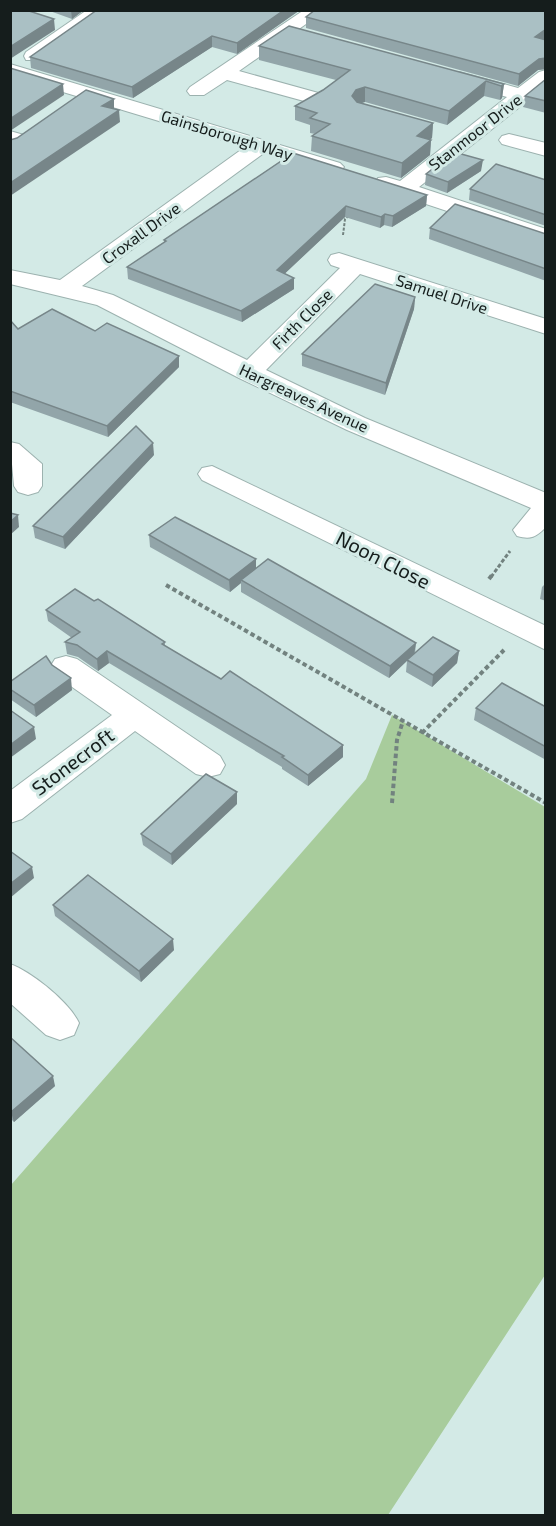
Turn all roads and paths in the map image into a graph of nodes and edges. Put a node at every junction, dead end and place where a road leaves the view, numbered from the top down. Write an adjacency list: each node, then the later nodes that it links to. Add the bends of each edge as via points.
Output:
1 (101, 10): 4 (street)
2 (316, 10): 5 (street)
3 (51, 20): 4 (street)
4 (73, 27): 7 (street)
5 (287, 32): 6 (street); 8 (street)
6 (309, 38)
7 (11, 70): 12 (street, Gainsborough Way)
8 (224, 74): 11 (street); 14 (street)
9 (443, 74): 13 (street)
10 (546, 76): 13 (street, Stanmoor Drive)
11 (197, 91)
12 (86, 92): 15 (street); 20 (street, Gainsborough Way)
13 (522, 95): 18 (street, Stanmoor Drive)
14 (315, 99)
15 (66, 106)
16 (37, 126): 19 (street)
17 (443, 133): 18 (street)
18 (466, 139): 23 (street, Stanmoor Drive)
19 (13, 140)
20 (261, 145): 21 (street, Gainsborough Way); 27 (street, Croxall Drive)
21 (348, 172)
22 (376, 180): 23 (street); 25 (path, via 345,219)
23 (404, 188): 24 (street)
24 (546, 237)
25 (347, 263): 28 (street, Samuel Drive); 29 (street, Firth Close)
26 (10, 276): 27 (street)
27 (64, 288): 29 (street, Hargreaves Avenue, via 105,300)
28 (546, 327)
29 (248, 373): 33 (street, Hargreaves Avenue, via 356,424)
30 (10, 450): 32 (street, via 28,464)
31 (215, 480): 37 (street, Noon Close)
32 (28, 486)
33 (546, 504)
34 (546, 508): 35 (street)
35 (527, 530): 37 (path)
36 (166, 585): 41 (path)
37 (470, 603): 38 (street, Noon Close)
38 (535, 634): 42 (path)
39 (66, 667): 40 (street, Stonecroft)
40 (135, 714): 43 (street, Stonecroft); 46 (street, Stonecroft)
41 (403, 721): 42 (path); 44 (path, via 397,740)
42 (422, 733): 45 (path)
43 (208, 765)
44 (392, 803)
45 (546, 803)
46 (10, 810)
47 (10, 980): 48 (street)
48 (60, 1023)

